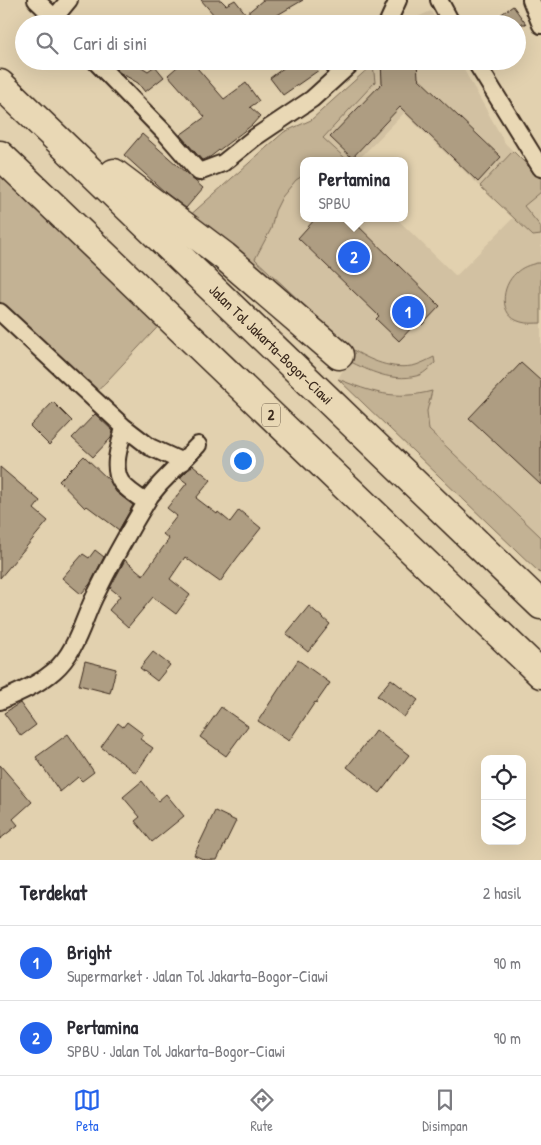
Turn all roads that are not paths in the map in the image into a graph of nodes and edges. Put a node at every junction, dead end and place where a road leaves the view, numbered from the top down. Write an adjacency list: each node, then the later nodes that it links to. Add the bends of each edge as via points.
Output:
1 (36, 0): 6 (street)
2 (69, 0): 7 (street)
3 (398, 0): 8 (street)
4 (439, 0): 9 (street)
5 (531, 0): 10 (street)
6 (52, 15)
7 (61, 15)
8 (391, 15)
9 (447, 15)
10 (541, 25)
11 (104, 70): 12 (street, via 199,172 223,163 312,99)
12 (344, 70)
13 (480, 70): 16 (street)
14 (9, 93): 18 (highway, via 224,256); 23 (highway, Jalan Tol Jakarta–Bogor–Ciawi)
15 (0, 155): 24 (highway, 2)
16 (541, 168)
17 (0, 312): 19 (street)
18 (339, 355)
19 (124, 427): 21 (street, via 150,446); 22 (street, via 117,469 121,482)
20 (198, 445): 21 (street)
21 (184, 462): 22 (street)
22 (146, 502): 25 (street, via 93,599 64,661 37,684)
23 (541, 605)
24 (541, 674)
25 (0, 701)

